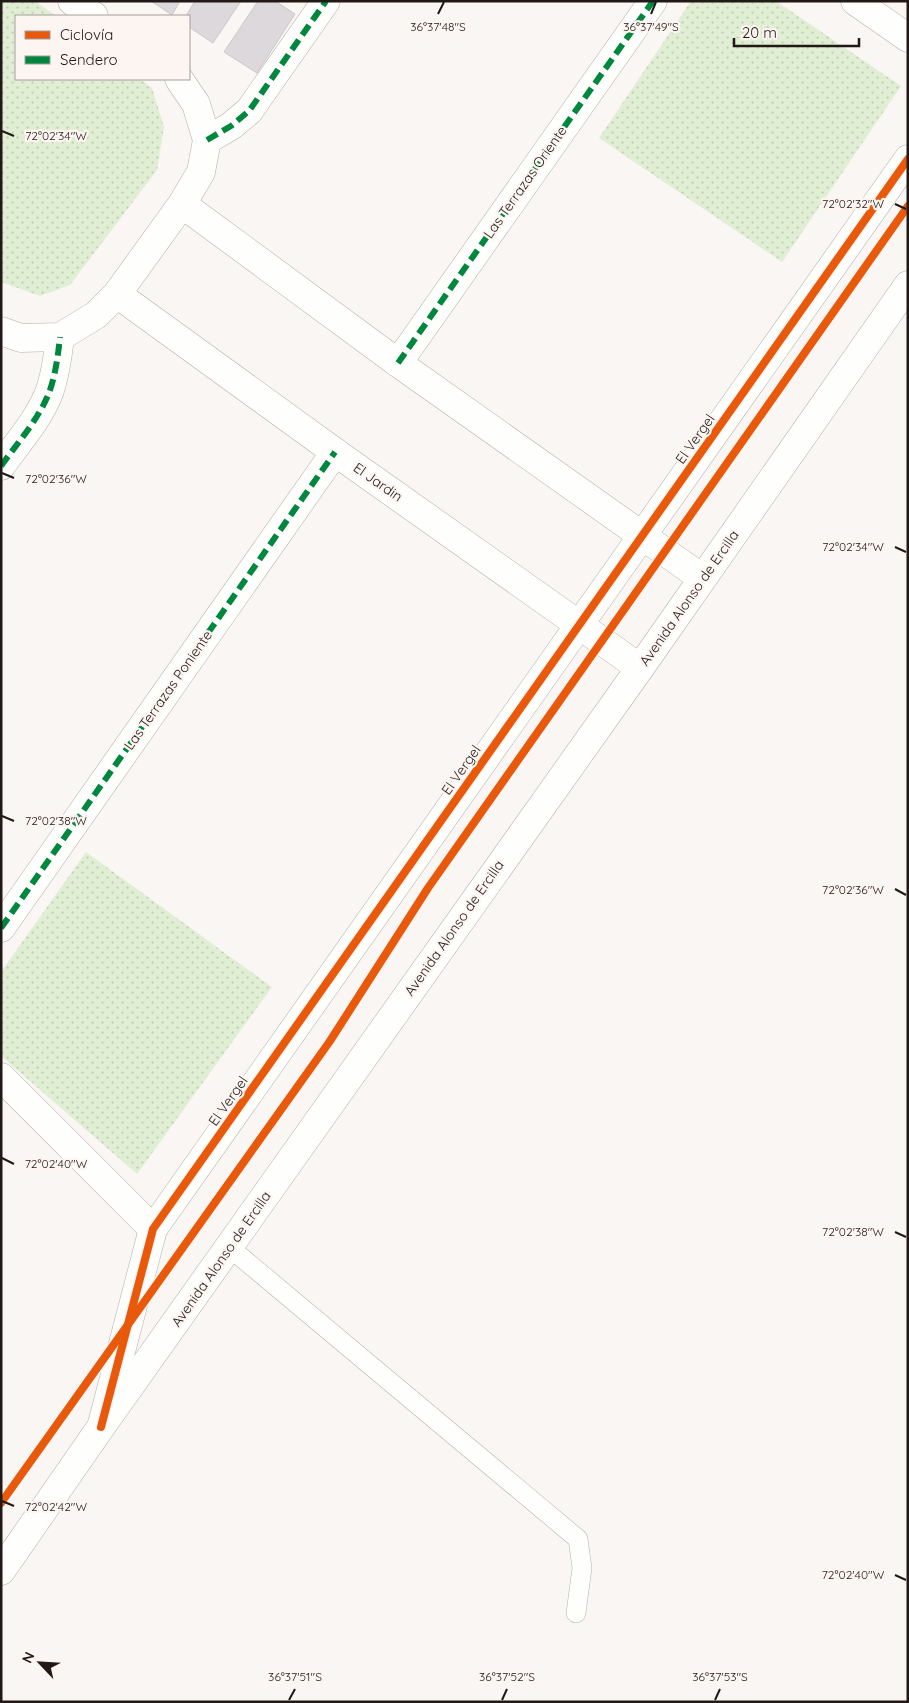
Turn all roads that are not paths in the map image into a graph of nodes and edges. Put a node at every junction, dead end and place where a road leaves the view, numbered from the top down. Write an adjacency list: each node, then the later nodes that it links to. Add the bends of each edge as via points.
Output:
1 (72, 1): 5 (street)
2 (326, 1): 8 (street, via 249,111)
3 (653, 1): 15 (street, Las Terrazas Oriente)
4 (855, 1): 6 (street)
5 (93, 15)
6 (908, 38)
7 (179, 80): 8 (street, via 196,104)
8 (207, 140): 10 (street, via 200,172)
9 (908, 158): 18 (street, El Vergel)
10 (182, 204): 12 (street); 15 (street)
11 (908, 285): 19 (street, Avenida Alonso de Ercilla)
12 (117, 294): 14 (street, via 96,315); 16 (street, El Jardin)
13 (1, 331): 14 (street, via 22,338)
14 (60, 336): 17 (street, via 57,365 49,392)
15 (398, 363): 18 (street)
16 (335, 452): 20 (street, El Jardin); 22 (street, Las Terrazas Poniente)
17 (1, 466)
18 (642, 536): 19 (street); 20 (street, El Vergel)
19 (702, 578): 21 (street, Avenida Alonso de Ercilla)
20 (579, 625): 21 (street, El Jardin); 24 (street, El Vergel)
21 (640, 668): 25 (street, Avenida Alonso de Ercilla)
22 (1, 928)
23 (1, 1077): 24 (street)
24 (153, 1229): 26 (street, El Vergel)
25 (229, 1247): 26 (street, Avenida Alonso de Ercilla); 28 (lane, via 578,1539 582,1568)
26 (102, 1427): 27 (street, Avenida Alonso de Ercilla)
27 (1, 1572)
28 (576, 1613)

